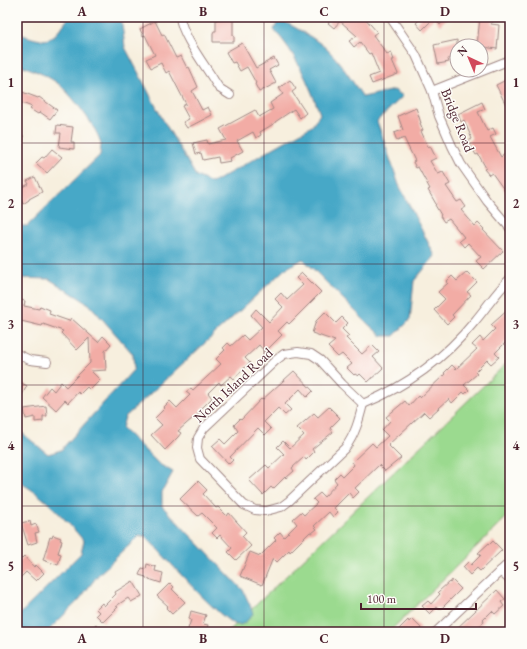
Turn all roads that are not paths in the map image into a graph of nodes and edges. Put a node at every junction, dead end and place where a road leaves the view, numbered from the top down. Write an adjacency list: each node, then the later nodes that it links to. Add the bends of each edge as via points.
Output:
1 (180, 17): 5 (street, via 185,33 215,82)
2 (390, 17): 4 (street, Bridge Road, via 416,55)
3 (510, 60): 4 (street)
4 (432, 91): 6 (street, Bridge Road, via 439,116 461,164)
5 (230, 95)
6 (510, 228)
7 (510, 279): 10 (street, via 475,322 438,359 412,379)
8 (17, 354): 9 (street, via 30,360)
9 (47, 362)
10 (363, 404): 10 (street, North Island Road, via 354,432 345,448 289,501 281,507 266,511 244,505 200,459 196,448 204,428 284,354 311,354)
11 (510, 562): 12 (street)
12 (500, 571): 13 (street); 14 (street)
13 (510, 580)
14 (436, 632)

